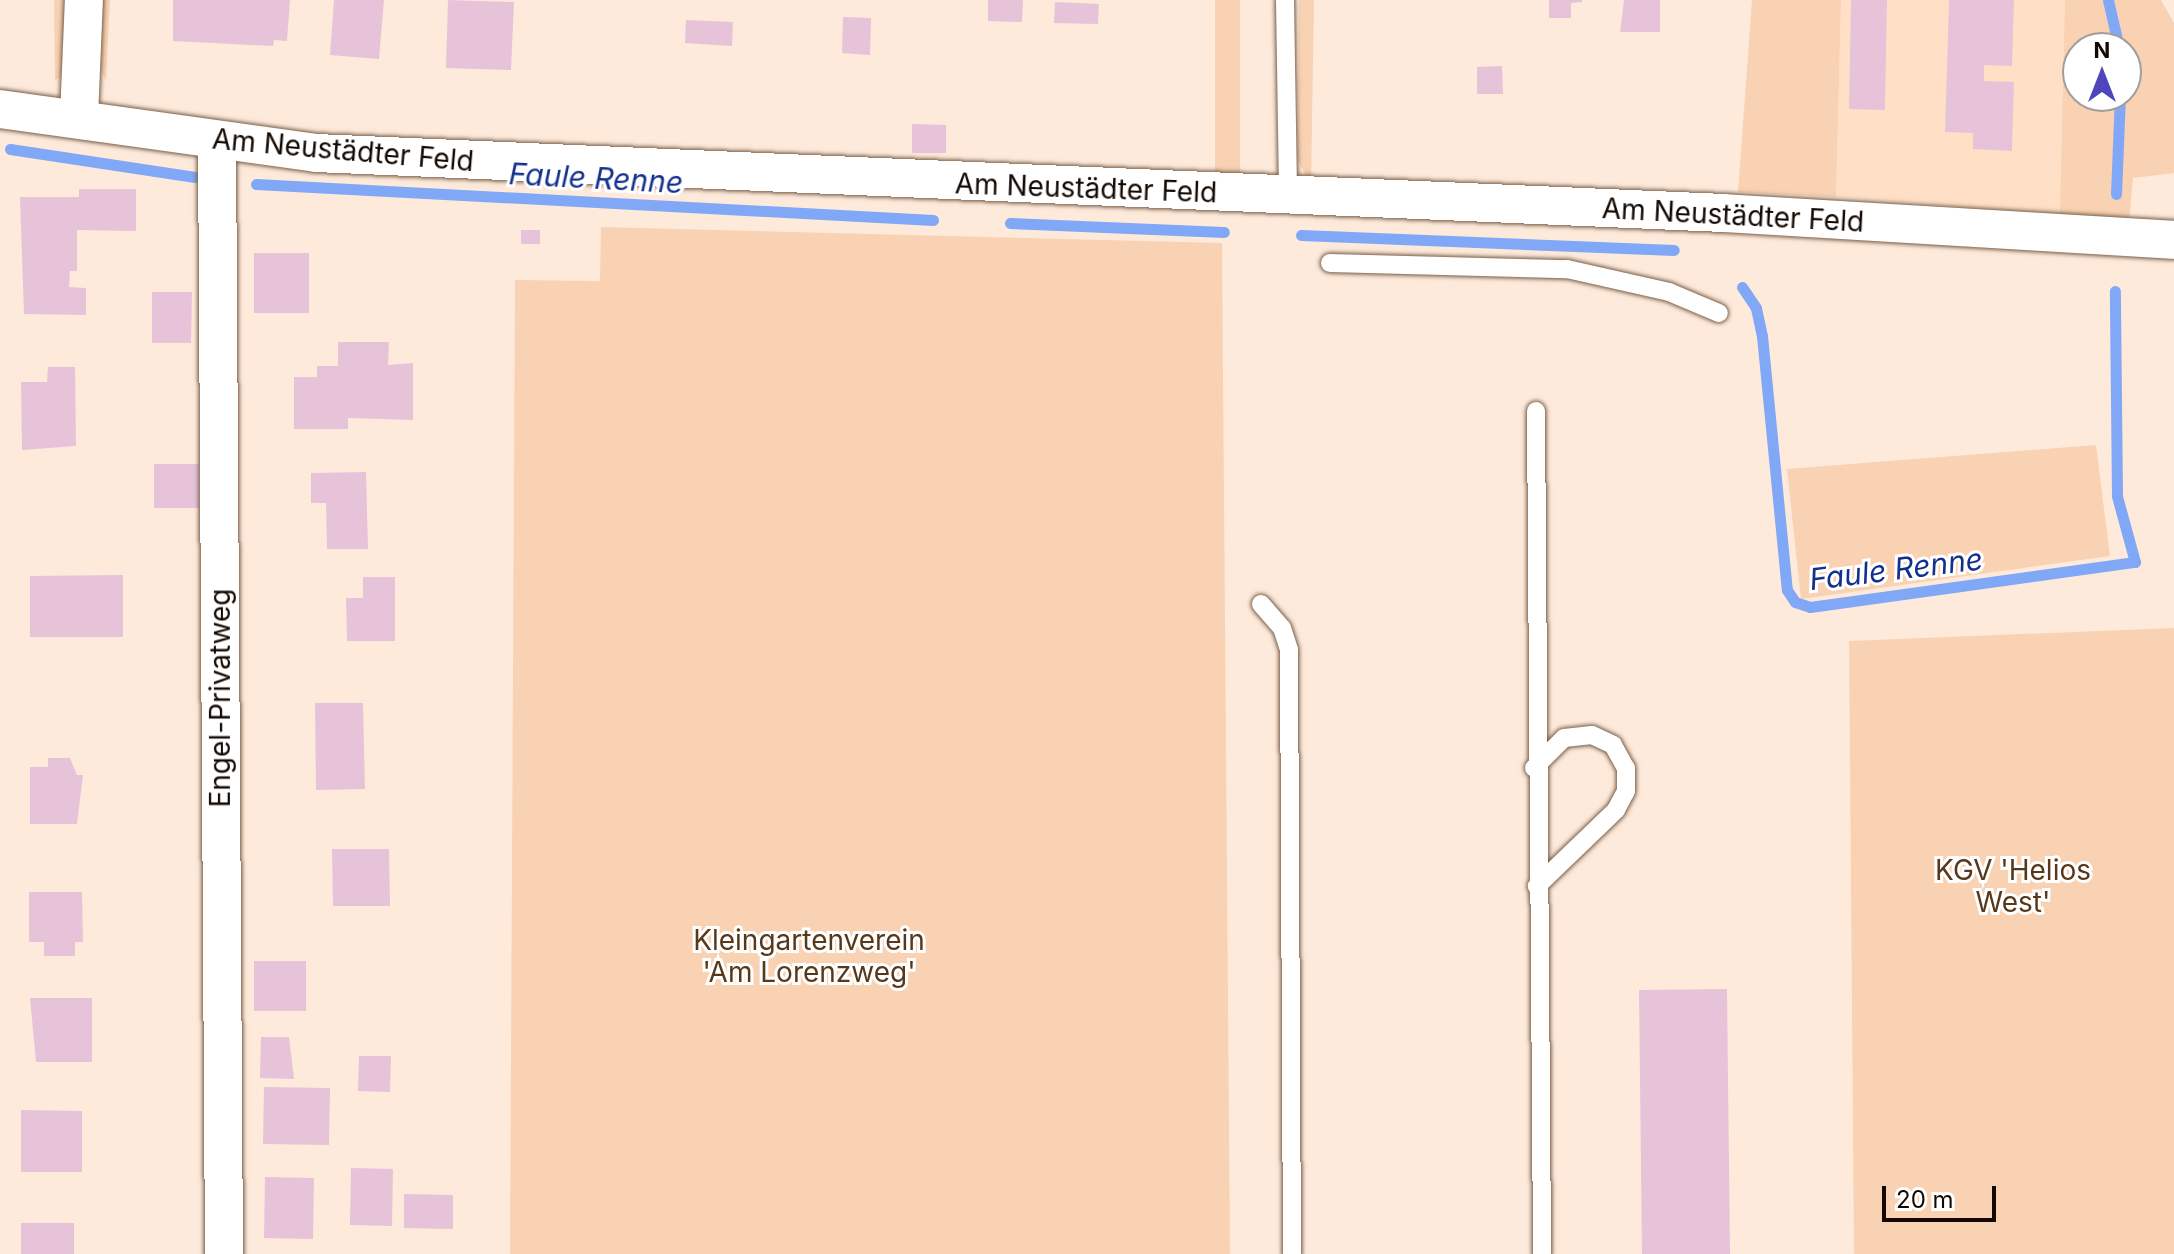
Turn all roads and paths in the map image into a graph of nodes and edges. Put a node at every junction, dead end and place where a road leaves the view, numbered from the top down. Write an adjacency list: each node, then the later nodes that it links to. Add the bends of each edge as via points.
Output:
1 (84, 0): 4 (street)
2 (1285, 0): 6 (lane)
3 (0, 109): 4 (street, Am Neustädter Feld)
4 (79, 117): 5 (street, Am Neustädter Feld)
5 (217, 142): 6 (street, Am Neustädter Feld, via 316,153); 14 (street, Engel-Privatweg)
6 (1288, 197): 7 (street, Am Neustädter Feld, via 1723,213)
7 (2174, 240)
8 (1330, 263): 9 (lane, via 1567,269 1669,292)
9 (1719, 313)
10 (1536, 411): 12 (lane)
11 (1261, 604): 15 (lane, via 1282,628 1289,650)
12 (1534, 768): 13 (lane); 13 (lane, via 1564,738 1592,735 1613,745 1626,768 1626,791 1616,810)
13 (1537, 886): 16 (lane)
14 (224, 1254)
15 (1292, 1254)
16 (1542, 1254)

